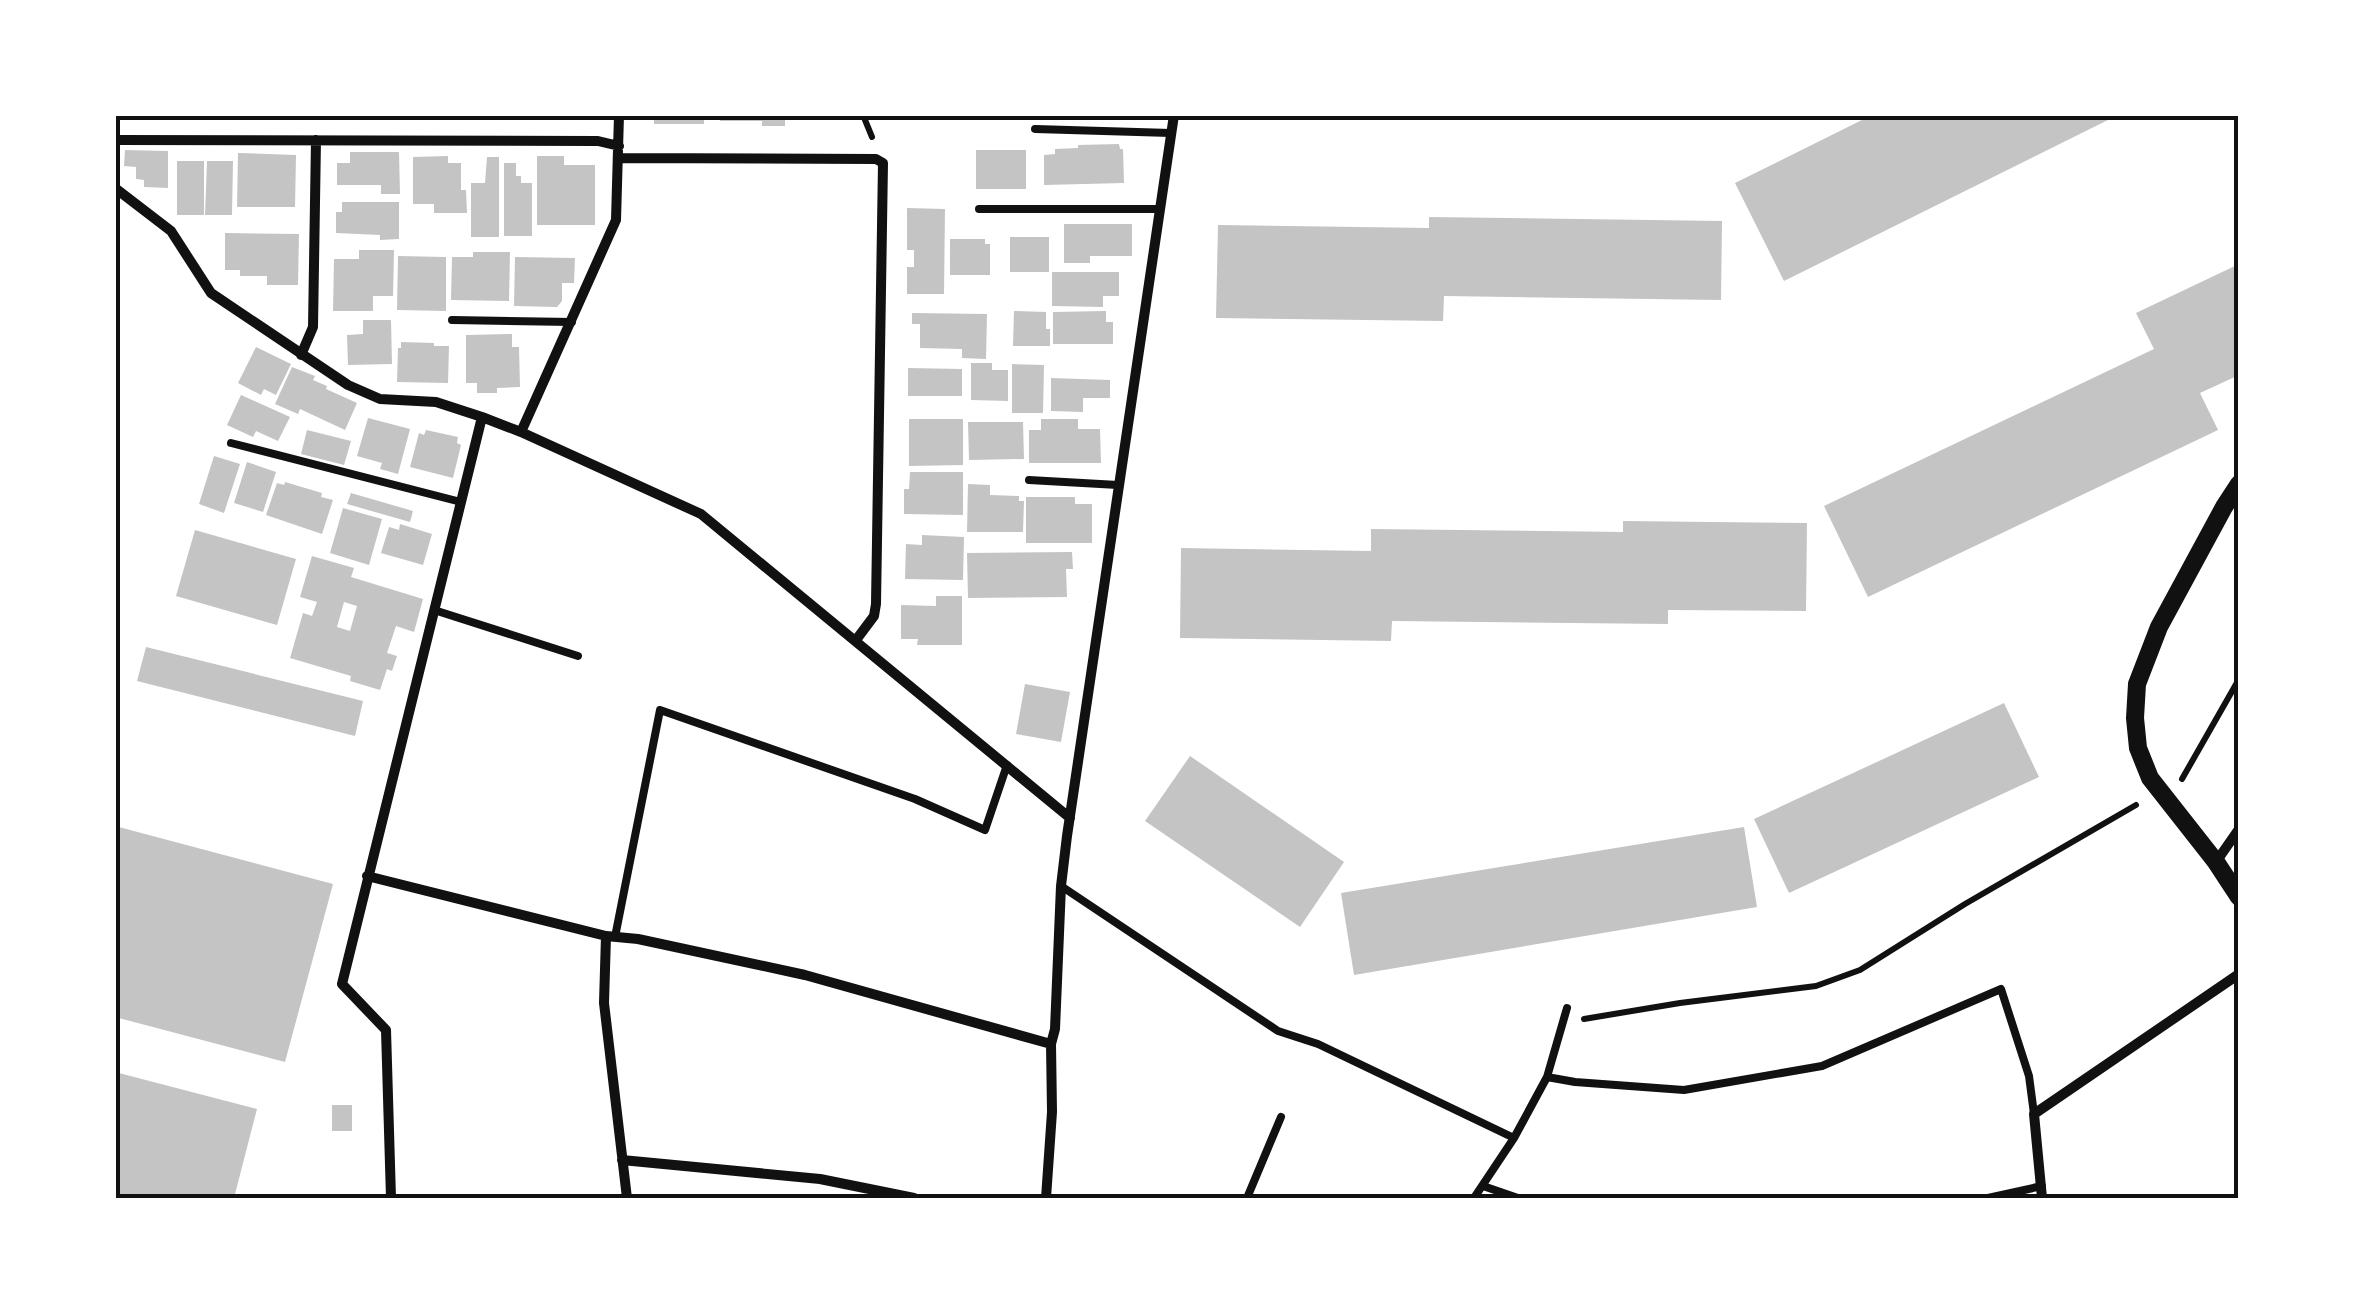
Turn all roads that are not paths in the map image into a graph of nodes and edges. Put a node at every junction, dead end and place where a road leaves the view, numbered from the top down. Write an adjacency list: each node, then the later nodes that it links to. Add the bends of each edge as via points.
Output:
1 (619, 115): 7 (street)
2 (1174, 115): 4 (street)
3 (1036, 130): 4 (lane)
4 (1171, 133): 10 (street)
5 (115, 140): 6 (street)
6 (316, 140): 7 (street, via 598,141); 13 (street, via 314,327)
7 (618, 152): 12 (street, via 616,220); 22 (street, via 883,162 876,604)
8 (115, 188): 13 (street, via 171,232 211,292)
9 (979, 209): 10 (lane)
10 (1160, 209): 19 (street)
11 (452, 320): 12 (lane)
12 (572, 322): 15 (street)
13 (301, 355): 14 (street, via 380,399 436,402)
14 (482, 416): 15 (street); 20 (street)
15 (521, 432): 22 (street, via 701,514)
16 (232, 442): 20 (lane)
17 (1028, 480): 19 (lane)
18 (2239, 484): 27 (street, via 2159,627 2137,684 2134,718 2150,778)
19 (1118, 485): 25 (street)
20 (461, 502): 21 (street)
21 (434, 610): 23 (lane); 28 (street)
22 (856, 640): 24 (street)
23 (578, 656)
24 (1008, 766): 25 (street); 31 (lane, via 985,830 660,710)
25 (1070, 818): 29 (street)
26 (2239, 829): 27 (street)
27 (2216, 862): 30 (street)
28 (367, 876): 31 (street); 42 (street, via 342,984 386,1030)
29 (1062, 886): 34 (street); 38 (lane, via 1278,1031)
30 (2239, 897)
31 (610, 937): 34 (street, via 805,975); 39 (street, via 604,1003)
32 (2239, 974): 36 (street)
33 (1567, 1008): 35 (lane)
34 (1051, 1044): 45 (street)
35 (1547, 1077): 36 (lane, via 1684,1090 1822,1066 2001,989); 38 (lane)
36 (2034, 1114): 41 (street)
37 (1281, 1117): 46 (lane)
38 (1514, 1138): 40 (lane)
39 (622, 1160): 43 (street); 44 (street, via 820,1179)
40 (1483, 1186): 47 (lane); 48 (lane)
41 (2042, 1192): 49 (lane)
42 (391, 1198)
43 (627, 1198)
44 (914, 1198)
45 (1046, 1198)
46 (1246, 1198)
47 (1474, 1198)
48 (1518, 1198)
49 (1988, 1198)

